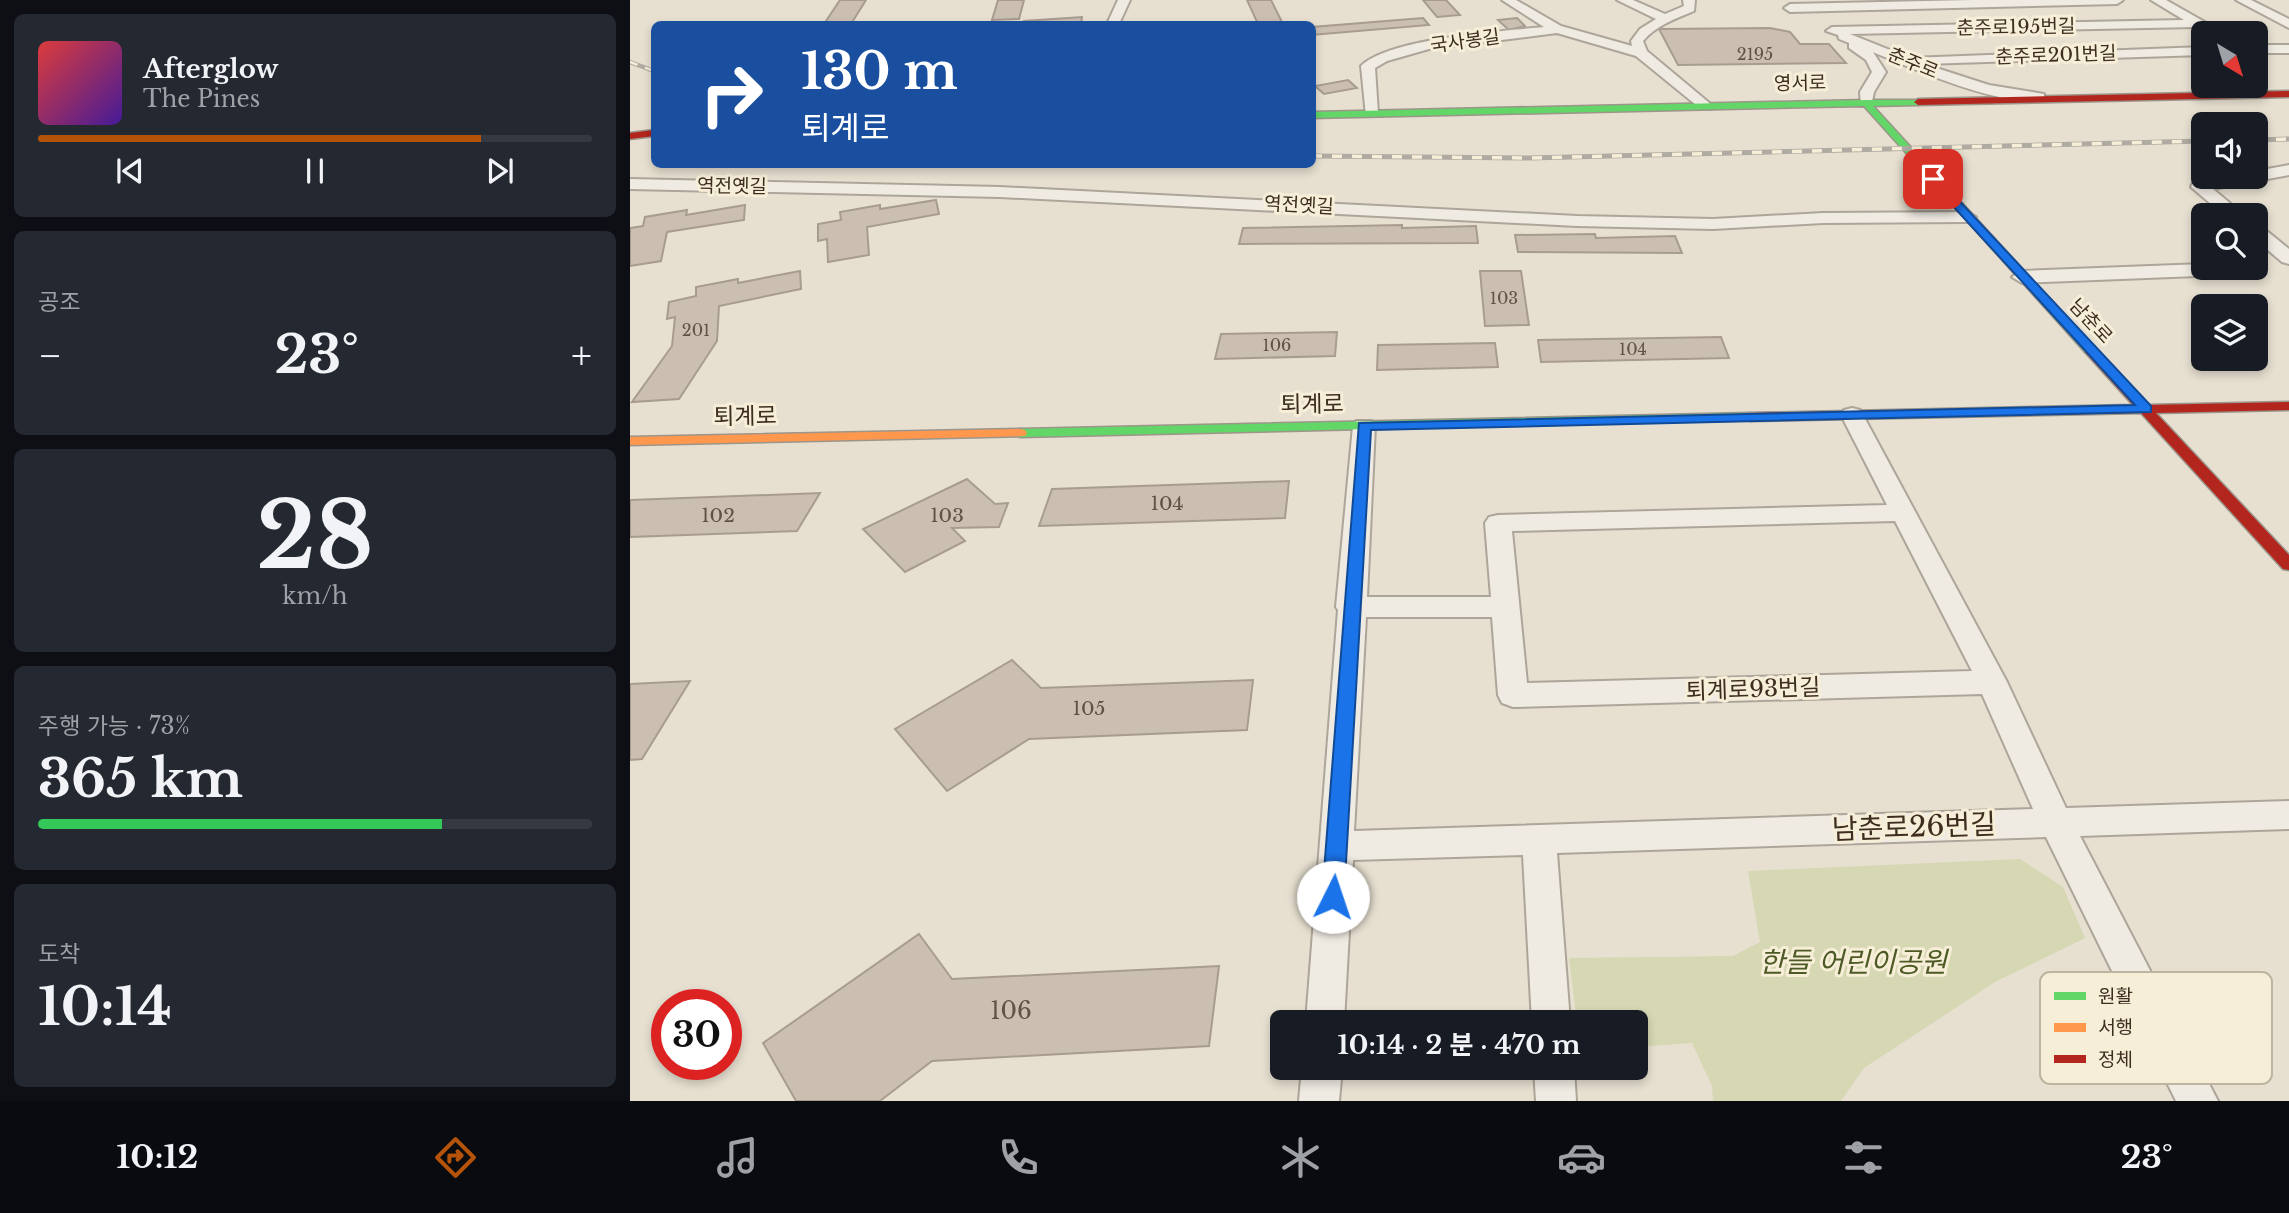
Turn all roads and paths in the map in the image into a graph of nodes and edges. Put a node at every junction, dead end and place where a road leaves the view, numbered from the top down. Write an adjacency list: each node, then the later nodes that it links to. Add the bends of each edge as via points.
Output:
1 (1124, 0): 13 (street)
2 (1534, 0): 9 (street)
3 (1623, 0): 12 (street)
4 (1689, 0): 12 (street, via 1690,8)
5 (1777, 0): 11 (street, 춘주로)
6 (2117, 0): 10 (street)
7 (2157, 0): 14 (street)
8 (2242, 0): 16 (street)
9 (1511, 2): 19 (street, 국사봉길)
10 (1959, 2): 11 (street); 18 (street)
11 (1790, 8): 17 (street, 춘주로)
12 (1665, 19): 23 (street, via 1637,41)
13 (1114, 21)
14 (2196, 21)
15 (2191, 23): 18 (street, 춘주로195번길)
16 (2289, 24)
17 (1821, 25): 18 (street, 춘주로195번길); 25 (street, 춘주로); 28 (street, via 1878,65 1880,72 1867,92)
18 (1994, 28): 24 (street)
19 (1557, 29): 23 (street); 30 (street, 국사봉길, via 1433,45 1377,59 1368,66)
20 (2268, 49): 21 (street)
21 (2289, 49)
22 (2191, 51): 24 (street, 춘주로201번길)
23 (1641, 53): 29 (street)
24 (2031, 55): 25 (street, 춘주로201번길)
25 (1908, 61): 27 (street, 춘주로, via 1978,88)
26 (2289, 94): 27 (street, 영서로)
27 (2058, 99): 28 (street, 영서로)
28 (1866, 103): 29 (street, 영서로); 41 (street, 남춘로)
29 (1706, 106): 30 (street, 영서로)
30 (1371, 113): 31 (street, 영서로)
31 (1316, 114)
32 (630, 122): 33 (street)
33 (651, 122)
34 (651, 133): 35 (street)
35 (630, 136)
36 (2289, 170): 37 (street)
37 (2268, 174)
38 (630, 184): 41 (street, 역전옛길, via 1000,192 1577,221)
39 (2202, 189): 40 (street)
40 (2220, 203)
41 (1967, 217): 47 (street, 남춘로)
42 (2268, 241): 43 (street)
43 (2289, 258)
44 (2289, 266): 45 (street)
45 (2268, 267)
46 (2191, 270): 47 (street)
47 (2022, 277): 49 (street, 남춘로)
48 (2289, 407): 49 (street, 퇴계로)
49 (2146, 409): 50 (street, 퇴계로); 54 (street, 남춘로)
50 (1852, 415): 51 (street, 퇴계로); 53 (street)
51 (1364, 426): 52 (street, 퇴계로); 55 (street)
52 (630, 441)
53 (1905, 513): 56 (street, via 1498,523); 57 (street)
54 (2289, 565)
55 (1350, 607): 56 (street); 61 (street)
56 (1505, 607): 57 (street, 퇴계로93번길, via 1513,695)
57 (1992, 682): 59 (street)
58 (2289, 815): 59 (street, 남춘로26번길)
59 (2056, 823): 60 (street, 남춘로26번길); 62 (street)
60 (1539, 840): 61 (street, 남춘로26번길); 64 (street)
61 (1336, 846): 63 (street)
62 (2132, 972)
63 (1326, 1010)
64 (1550, 1010)
65 (1321, 1080): 68 (street)
66 (1555, 1080): 69 (street)
67 (2189, 1084): 70 (street)
68 (1319, 1101)
69 (1556, 1101)
70 (2198, 1101)

